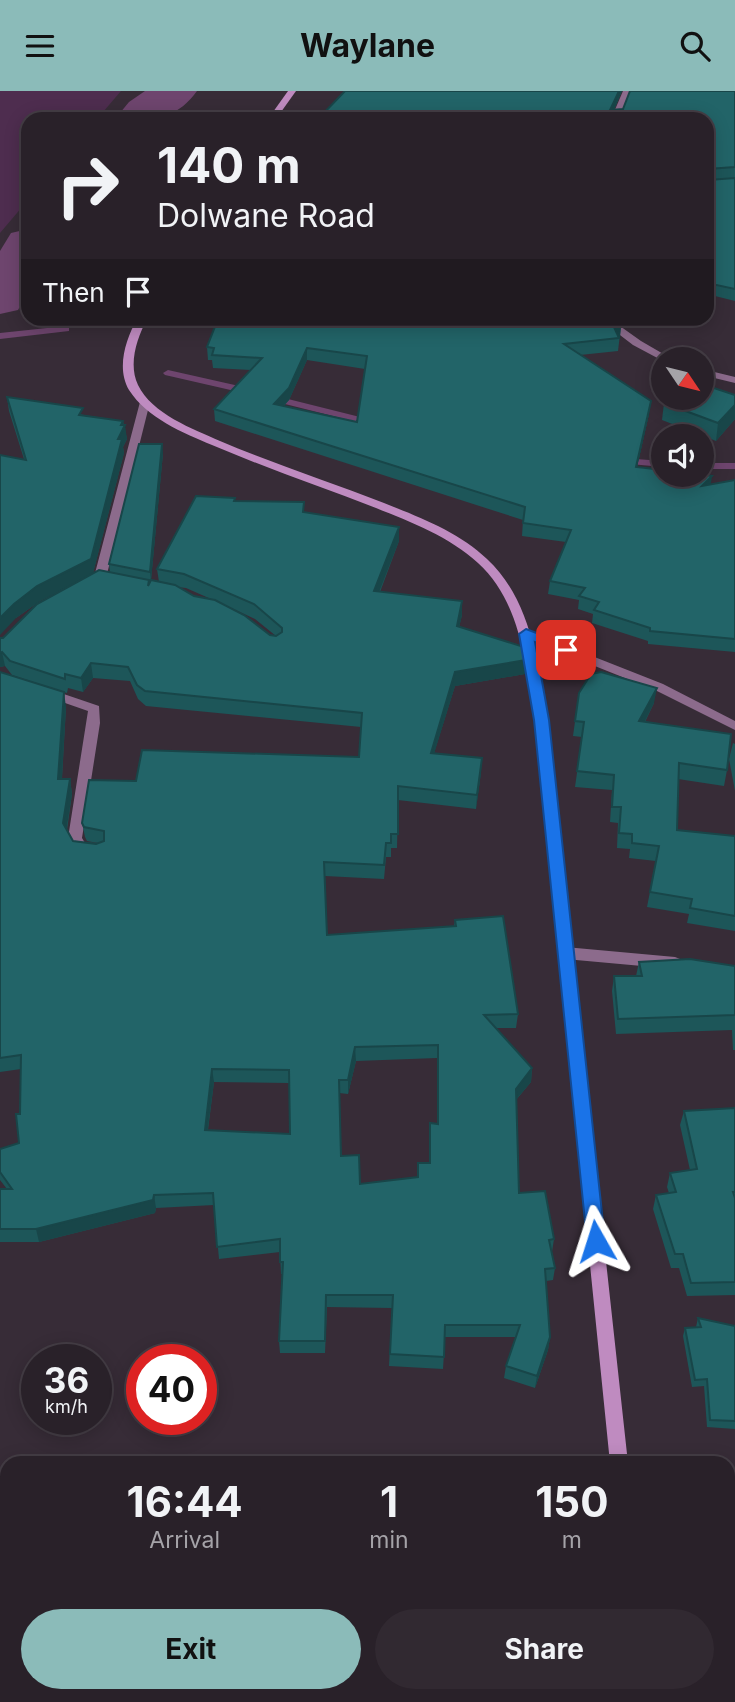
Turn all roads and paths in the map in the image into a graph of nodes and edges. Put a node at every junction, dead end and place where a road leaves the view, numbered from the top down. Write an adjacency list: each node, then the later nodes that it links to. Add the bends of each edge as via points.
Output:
1 (292, 91): 3 (street)
2 (627, 91): 4 (street)
3 (277, 112)
4 (618, 112)
5 (140, 326): 10 (street, via 127,362 134,390)
6 (613, 326): 7 (street)
7 (651, 351)
8 (714, 375): 9 (street)
9 (735, 380)
10 (145, 402): 11 (street, via 95,580); 12 (street, via 164,418 205,439 440,530 482,559 512,595)
11 (125, 582)
12 (526, 634): 14 (street, via 659,687); 16 (street, via 541,720)
13 (37, 689): 15 (street, via 94,709 75,838 81,848)
14 (735, 726)
15 (99, 850)
16 (565, 953): 17 (street); 18 (street)
17 (695, 967)
18 (618, 1456)

